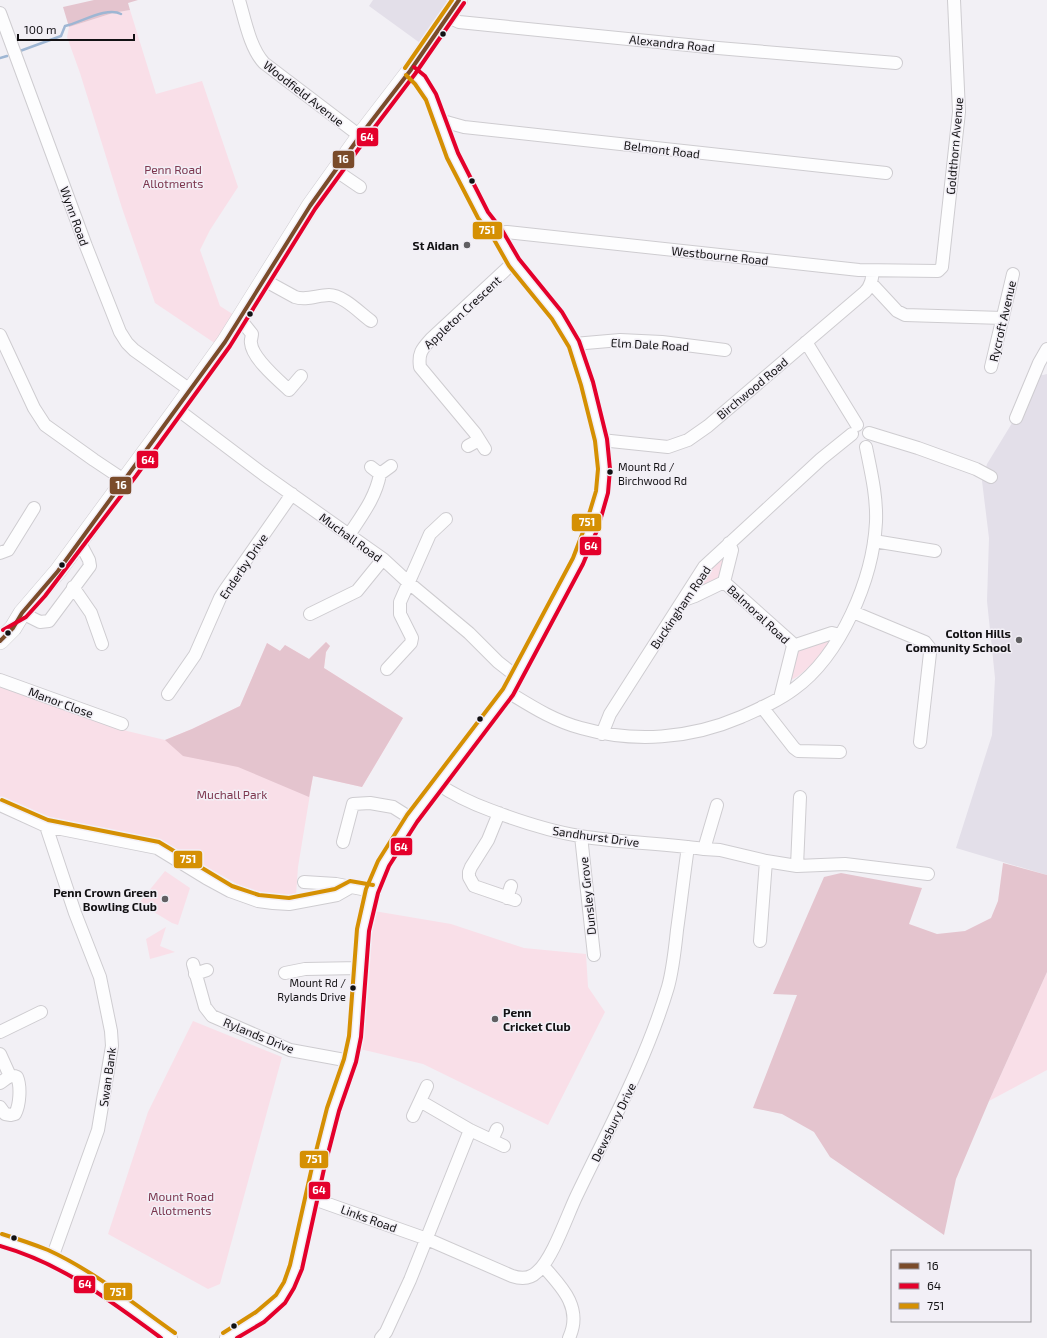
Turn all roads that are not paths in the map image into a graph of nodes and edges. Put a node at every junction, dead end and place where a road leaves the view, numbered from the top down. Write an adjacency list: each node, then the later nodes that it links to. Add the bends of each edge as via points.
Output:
1 (239, 0): 9 (street, Woodfield Avenue, via 254,47 261,60)
2 (460, 0): 5 (highway)
3 (954, 0): 15 (street, Goldthorn Avenue, via 959,112)
4 (0, 13): 30 (street, Wynn Road, via 120,332 134,350)
5 (448, 18): 6 (street, Alexandra Road, via 498,26); 7 (highway)
6 (896, 63)
7 (410, 71): 8 (street, via 427,89); 9 (highway)
8 (439, 120): 11 (street, Belmont Road, via 464,128); 13 (street, via 452,155 483,215)
9 (360, 136): 10 (highway)
10 (335, 170): 12 (street); 18 (highway)
11 (886, 173)
12 (360, 187)
13 (497, 234): 14 (street); 16 (street, Westbourne Road, via 507,232)
14 (514, 262): 25 (street, via 557,316); 36 (street, Appleton Crescent, via 431,339 422,348 418,357 420,367 482,445)
15 (942, 267): 16 (street, Westbourne Road, via 941,270 934,272)
16 (873, 271): 19 (street)
17 (1013, 274): 20 (street, Rycroft Avenue)
18 (264, 280): 21 (highway); 22 (street, via 300,299 330,295 340,298)
19 (871, 283): 20 (street, via 897,311 905,315); 24 (street, Birchwood Road, via 865,292)
20 (1003, 318): 28 (street, Rycroft Avenue)
21 (240, 319): 29 (street, via 252,334 250,344 255,353 289,390); 30 (highway)
22 (371, 321)
23 (0, 335): 40 (street, via 34,408 46,425)
24 (806, 342): 33 (street); 35 (street, Birchwood Road, via 708,426 688,440 668,447)
25 (574, 344): 27 (street, Elm Dale Road, via 620,340); 35 (street, via 587,382)
26 (1047, 349): 32 (street)
27 (725, 350)
28 (991, 367)
29 (301, 376)
30 (190, 390): 31 (highway)
31 (177, 409): 40 (highway); 41 (street, Muchall Road)
32 (1016, 418)
33 (855, 430): 34 (street, via 862,425); 37 (street, via 858,445); 47 (street, Buckingham Road)
34 (869, 433): 37 (street, via 871,438); 39 (street, via 918,448)
35 (601, 440): 63 (street, via 604,480 592,526 578,561)
36 (468, 446)
37 (866, 447): 45 (street, via 874,482)
38 (391, 466): 44 (street, via 376,470 379,481 372,501)
39 (991, 477)
40 (124, 480): 46 (highway)
41 (292, 494): 44 (street, Muchall Road); 66 (street, Enderby Drive, via 220,598 180,686)
42 (34, 508): 49 (street, via 8,550)
43 (446, 519): 52 (street, via 430,534)
44 (349, 535): 50 (street, Muchall Road)
45 (874, 541): 48 (street); 55 (street, via 868,573)
46 (79, 542): 53 (street, via 90,566); 56 (highway)
47 (729, 543): 51 (street, Balmoral Road, via 732,550); 54 (street, Buckingham Road, via 704,567)
48 (935, 551)
49 (0, 553)
50 (383, 559): 52 (street, Muchall Road); 57 (street, via 357,591)
51 (724, 582): 54 (street, Balmoral Road); 61 (street, Balmoral Road)
52 (409, 583): 62 (street, via 400,602 400,614 412,638 411,643); 63 (street, Muchall Road)
53 (73, 587): 56 (street, via 49,621 40,622); 60 (street, via 91,613)
54 (684, 600): 70 (street, Buckingham Road, via 610,714)
55 (853, 612): 58 (street); 71 (street, via 925,642 929,647)
56 (22, 613): 59 (highway, via 13,628)
57 (310, 614)
58 (840, 635): 61 (street, Balmoral Road, via 832,633); 67 (street, via 814,671)
59 (0, 636)
60 (102, 644)
61 (793, 646): 67 (street, Balmoral Road)
62 (387, 669)
63 (516, 676): 65 (street)
64 (0, 680): 69 (street, Manor Close)
65 (508, 692): 70 (street, via 549,716); 73 (street)
66 (168, 694)
67 (780, 698): 68 (street)
68 (762, 707): 70 (street, via 725,724 688,734 628,737); 72 (street, via 798,751)
69 (122, 724)
70 (602, 734)
71 (920, 742)
72 (840, 753)
73 (438, 784): 77 (street, Sandhurst Drive, via 461,798); 78 (street)
74 (804, 804): 85 (street)
75 (0, 805): 79 (street)
76 (712, 811): 83 (street)
77 (499, 813): 80 (street, Sandhurst Drive, via 547,829); 89 (street, via 488,840 468,872 474,886 511,899)
78 (412, 820): 81 (street, via 393,806 353,804); 91 (street, via 384,864)
79 (46, 826): 92 (street, via 157,848 230,891 258,901 288,904); 113 (street, Swan Bank, via 100,978 112,1046 98,1130)
80 (581, 836): 82 (street, Sandhurst Drive); 94 (street, Dunsley Grove)
81 (344, 842)
82 (688, 846): 83 (street, Sandhurst Drive); 114 (street, Dewsbury Drive, via 673,964 662,1006 635,1077)
83 (704, 849): 84 (street, Sandhurst Drive, via 720,850)
84 (766, 861): 85 (street, Sandhurst Drive); 93 (street)
85 (797, 866): 86 (street, Sandhurst Drive, via 845,864)
86 (928, 874)
87 (304, 882): 88 (street)
88 (324, 883): 90 (street); 92 (street)
89 (511, 886)
90 (350, 887): 91 (street); 92 (street, via 337,895)
91 (372, 891): 95 (street, via 363,930)
92 (324, 898)
93 (760, 941)
94 (594, 955)
95 (360, 968): 97 (street, via 305,969); 101 (street, via 355,1037)
96 (198, 969): 101 (street, Rylands Drive, via 205,1007 212,1016 290,1050)
97 (285, 973)
98 (41, 1012): 99 (street)
99 (0, 1032)
100 (0, 1054): 102 (street)
101 (350, 1061): 110 (street, via 334,1109)
102 (10, 1076): 103 (street); 106 (street, via 17,1077 19,1081 17,1110 15,1114 5,1114)
103 (0, 1083)
104 (427, 1086): 105 (street)
105 (420, 1101): 107 (street); 108 (street)
106 (0, 1107)
107 (413, 1116)
108 (470, 1130): 109 (street, via 495,1135); 111 (street)
109 (504, 1146)
110 (311, 1198): 111 (street, Links Road); 116 (street, via 290,1285 281,1299 260,1317)
111 (427, 1238): 114 (street, Dewsbury Drive, via 519,1278 531,1276); 117 (street, via 386,1332)
112 (0, 1240): 113 (street, via 27,1247)
113 (52, 1258): 115 (street)
114 (543, 1266): 118 (street, via 570,1300 573,1322)
115 (171, 1338)
116 (226, 1338)
117 (381, 1338)
118 (569, 1338)

